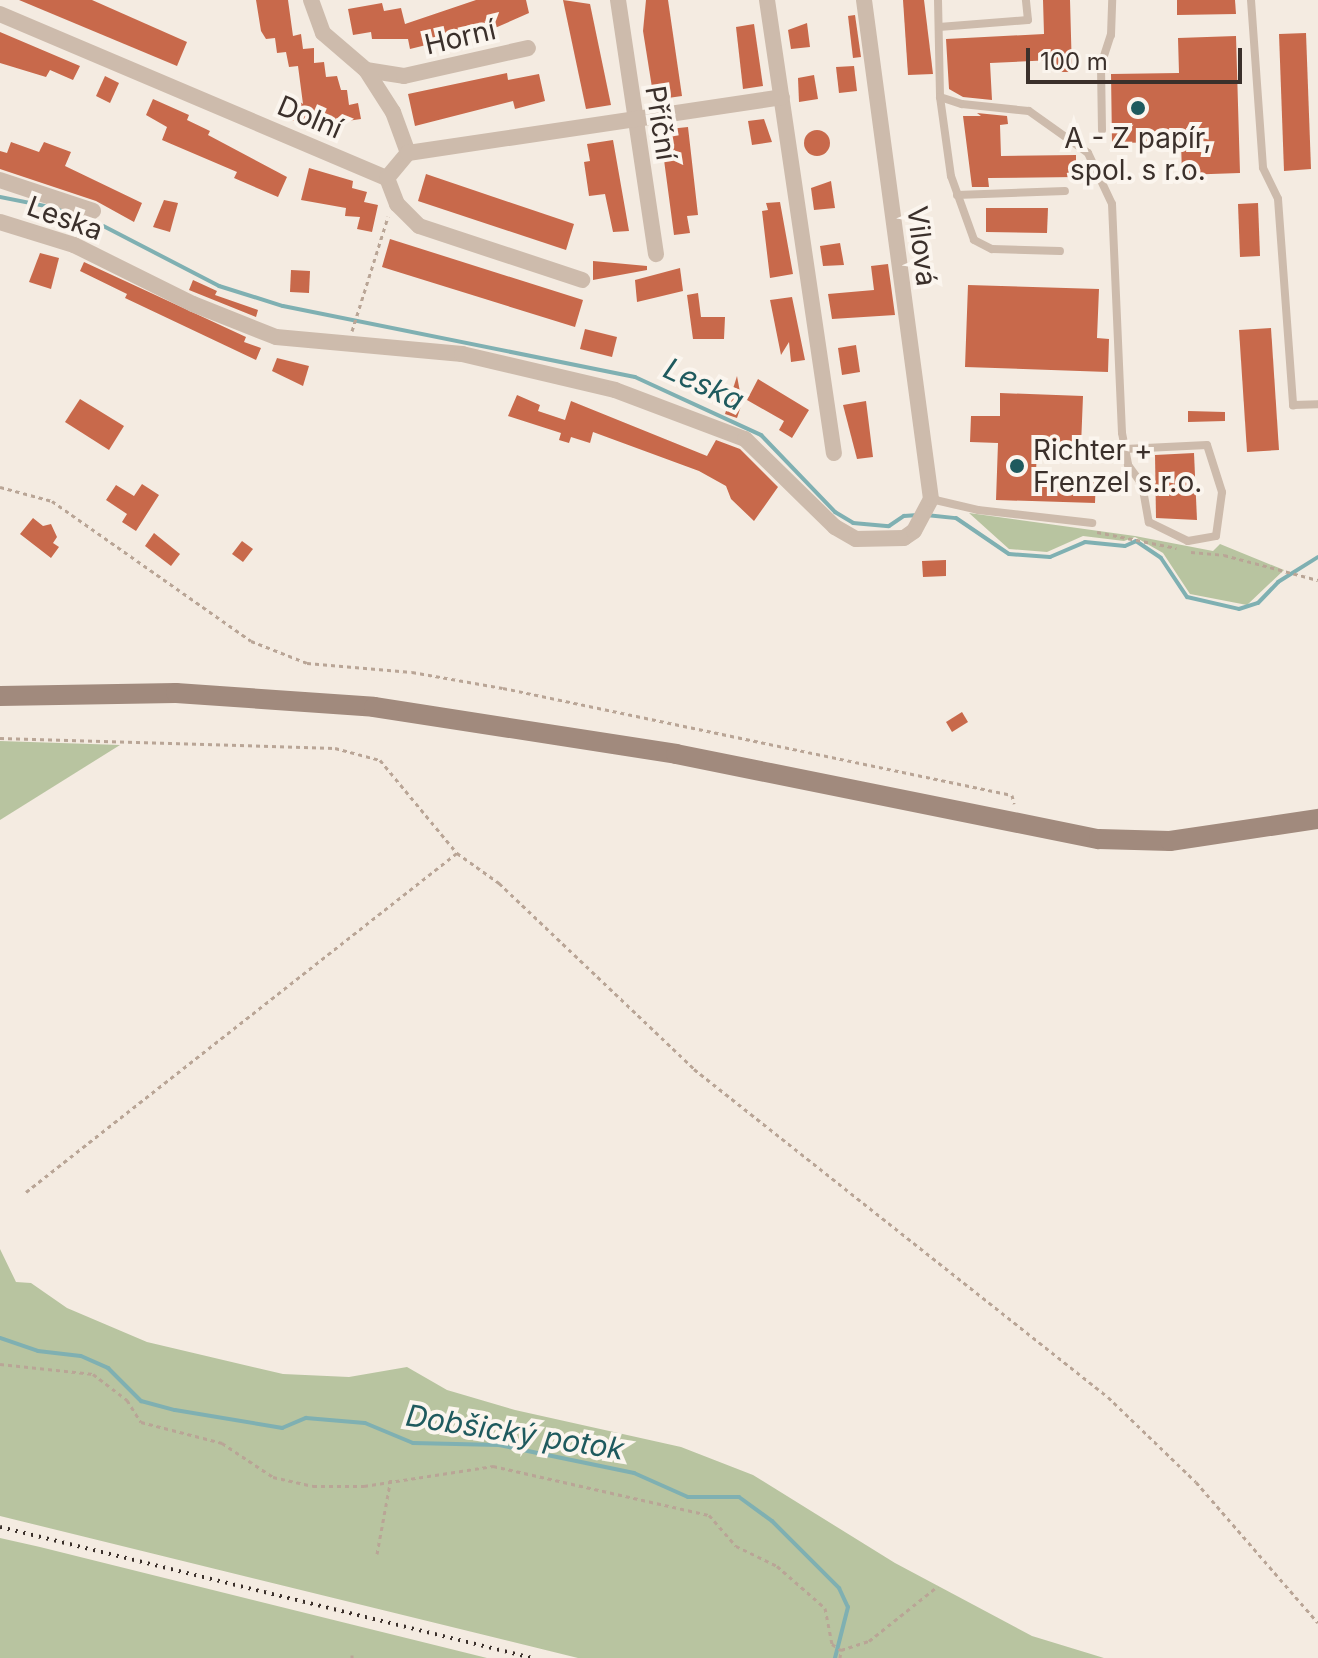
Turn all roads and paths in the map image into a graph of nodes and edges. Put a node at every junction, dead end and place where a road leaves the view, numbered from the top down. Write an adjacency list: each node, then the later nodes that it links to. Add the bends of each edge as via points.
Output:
1 (311, 0): 12 (street, via 323,33)
2 (618, 0): 17 (street, Příční)
3 (767, 0): 14 (street)
4 (864, 0): 35 (street, Vilová)
5 (938, 0): 10 (lane)
6 (1026, 0): 10 (lane, via 1028,20)
7 (1112, 0): 18 (lane, via 1111,35 1101,65)
8 (1251, 0): 31 (lane, via 1263,168 1278,199 1293,405)
9 (0, 14): 20 (street, Dolní)
10 (939, 27): 15 (lane)
11 (528, 48): 13 (street, Horní)
12 (366, 70): 13 (street, Horní); 16 (street)
13 (404, 76): 16 (street, Horní)
14 (782, 97): 17 (street); 33 (street)
15 (940, 97): 23 (lane); 32 (lane, via 1029,111 1074,140 1102,177 1113,220)
16 (386, 102): 19 (street)
17 (634, 121): 19 (street); 28 (street, Příční)
18 (1102, 130)
19 (408, 153): 20 (street)
20 (387, 178): 24 (street)
21 (0, 180): 25 (street)
22 (1065, 191): 23 (lane)
23 (957, 195): 27 (lane, via 981,248)
24 (397, 204): 29 (street, via 419,226); 30 (path)
25 (93, 211)
26 (0, 222): 35 (street, Leska, via 74,245 193,304 276,337 462,354 615,390 745,439 835,527 856,539 879,542 914,531)
27 (1060, 251)
28 (656, 254)
29 (582, 280)
30 (352, 331)
31 (1318, 404)
32 (1125, 449): 32 (lane, via 1128,465 1142,484 1149,522 1188,541 1216,536 1222,492 1207,445)
33 (834, 453)
34 (0, 487): 41 (path, via 52,501 251,641 307,663 412,672 503,688 1012,795 1016,809)
35 (929, 502): 36 (lane)
36 (1092, 523): 37 (path, via 1096,532 1210,557 1224,555)
37 (1318, 580)
38 (0, 696): 41 (main road, via 176,693 374,707 676,754)
39 (0, 738): 42 (path, via 368,753 397,776)
40 (1318, 819): 41 (main road, via 1208,837 1134,841)
41 (1010, 823)
42 (457, 853): 43 (path); 48 (path, via 499,883 694,1069 1108,1397 1196,1482)
43 (26, 1192)
44 (0, 1364): 45 (path, via 93,1374 127,1400 141,1422 231,1447 273,1477 334,1487)
45 (391, 1478): 46 (path); 49 (path, via 493,1466 709,1515 736,1546 777,1566 825,1608 832,1644)
46 (377, 1554)
47 (938, 1586): 49 (path, via 869,1641)
48 (1318, 1623)
49 (841, 1650): 50 (path)
50 (840, 1658)

